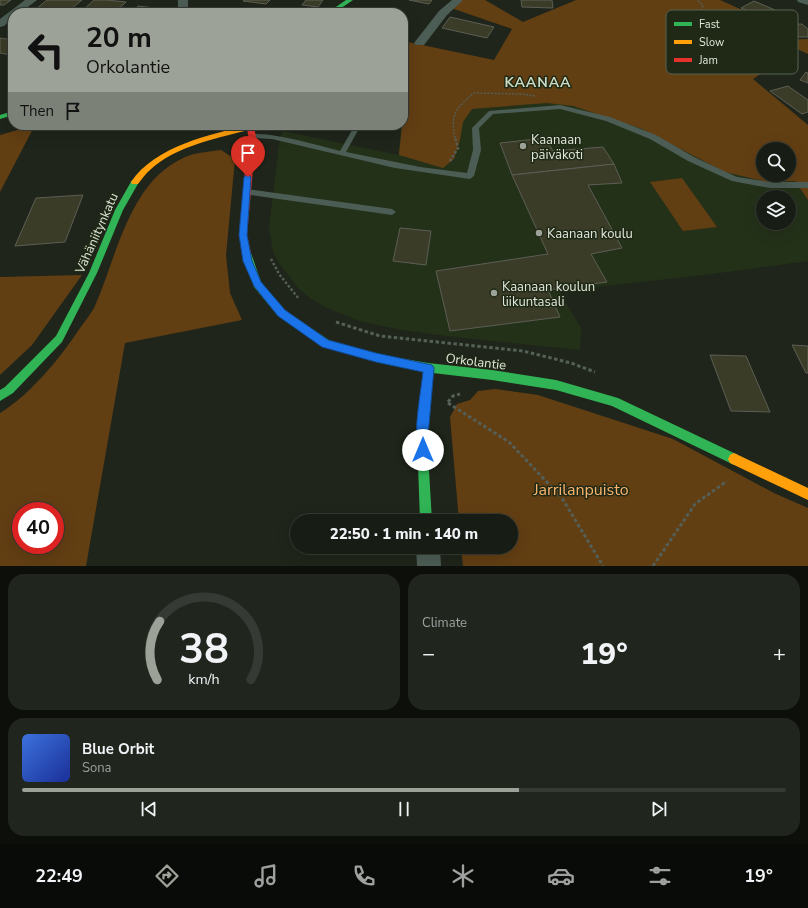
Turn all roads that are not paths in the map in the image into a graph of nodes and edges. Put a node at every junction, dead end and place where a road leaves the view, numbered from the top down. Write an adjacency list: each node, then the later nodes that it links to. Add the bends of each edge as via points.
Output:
1 (32, 0): 6 (street)
2 (350, 0): 7 (street)
3 (458, 0): 8 (street, via 443,13)
4 (802, 0): 5 (street)
5 (808, 2)
6 (21, 8)
7 (338, 8)
8 (420, 43)
9 (244, 130): 18 (street, Vähäniitynkatu, via 229,132 176,151 149,166 135,182 119,210 93,273 60,339)
10 (251, 130): 15 (street, Orkolantie)
11 (254, 130): 13 (lane)
12 (355, 130): 13 (lane)
13 (342, 153): 14 (lane, via 418,169 470,176 477,150 474,128 491,112 560,107 608,119 653,138 735,179 770,185)
14 (808, 185)
15 (246, 192): 16 (lane); 17 (street, Orkolantie, via 243,235 248,261 257,284 281,313 326,344 376,358)
16 (392, 212)
17 (428, 368): 19 (street, Orkolantie, via 556,385 614,402); 20 (street, via 422,436)
18 (0, 396)
19 (808, 494)
20 (426, 514)
21 (428, 554): 22 (street)
22 (429, 566)

